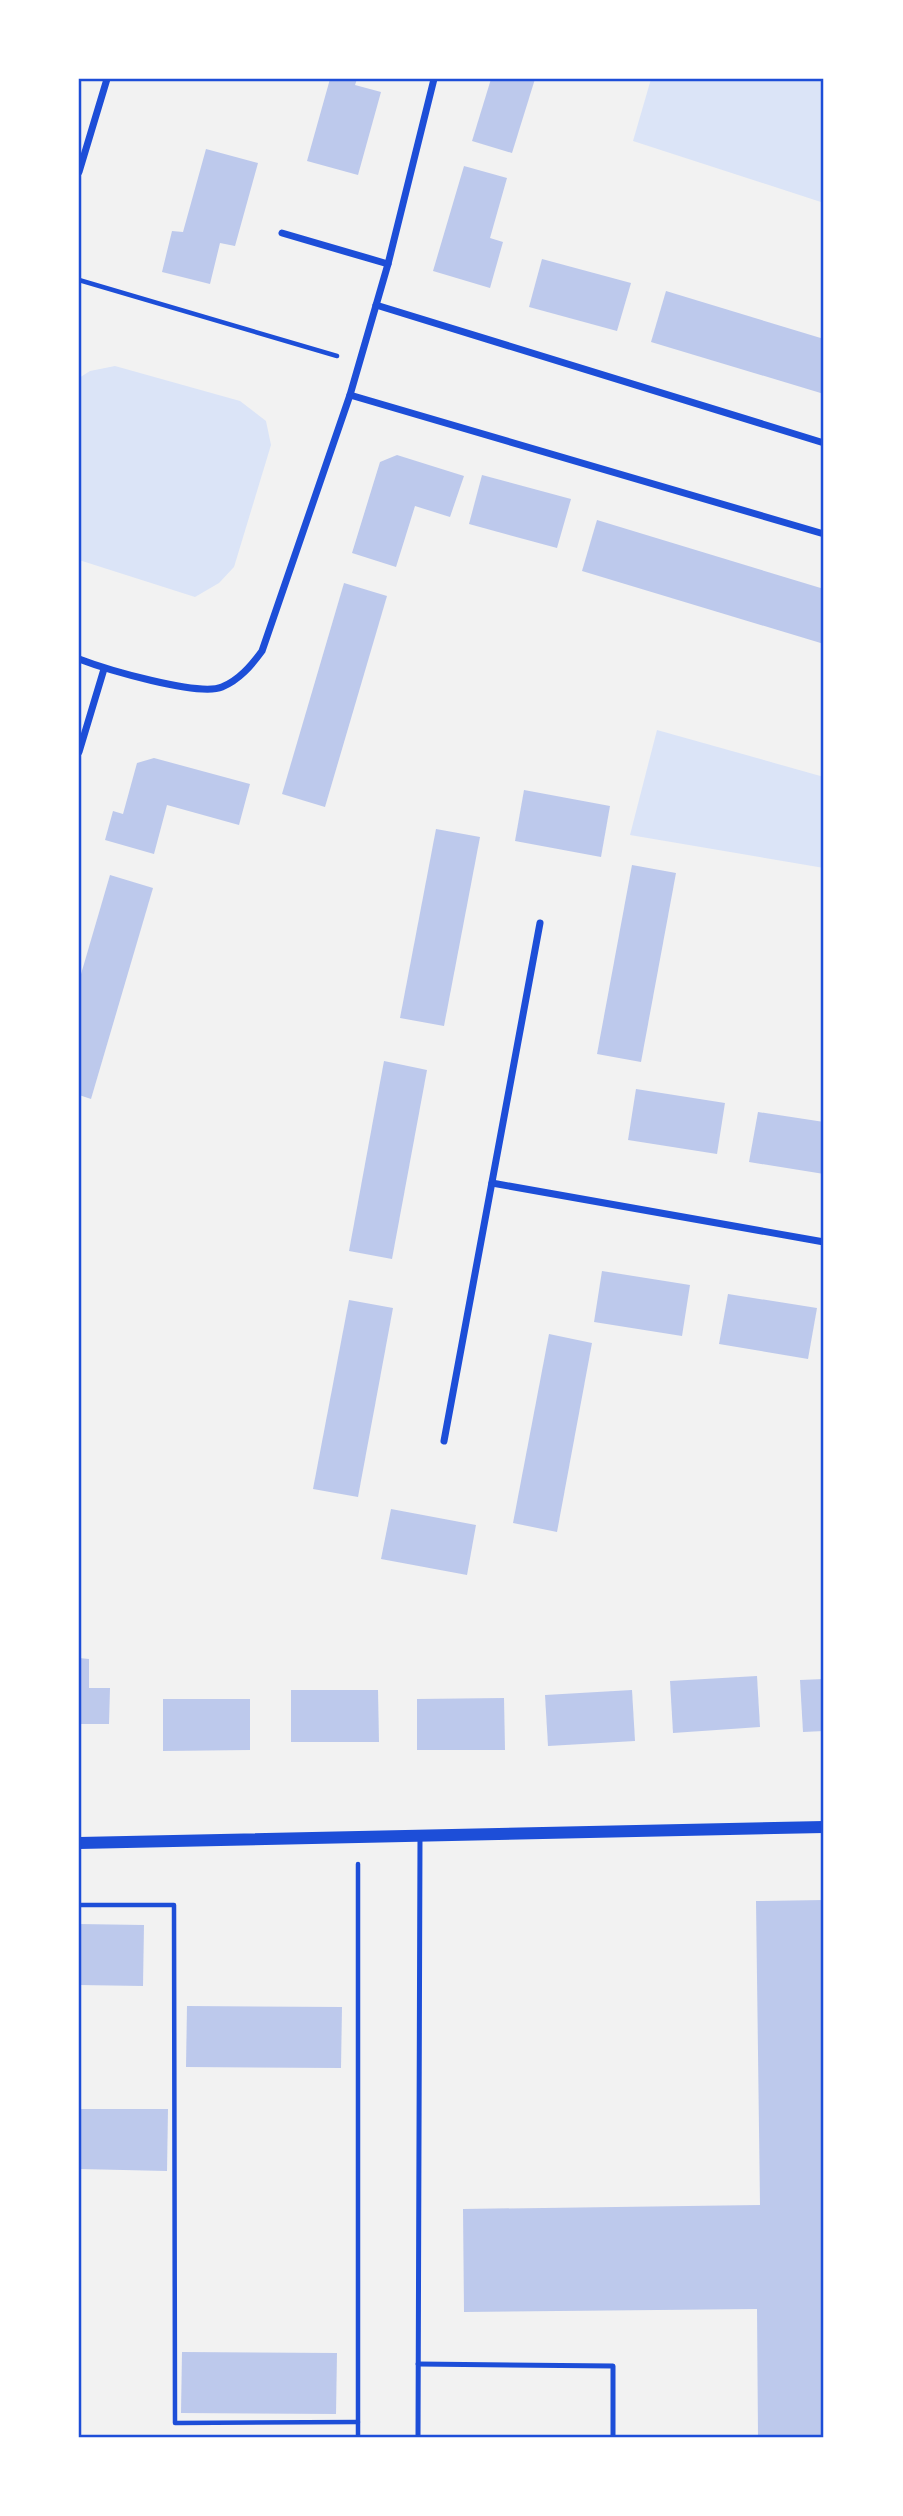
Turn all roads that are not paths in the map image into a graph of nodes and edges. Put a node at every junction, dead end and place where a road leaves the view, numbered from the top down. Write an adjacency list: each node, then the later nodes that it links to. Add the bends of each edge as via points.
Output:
1 (107, 79): 3 (street)
2 (434, 79): 5 (street)
3 (79, 172)
4 (282, 233): 5 (street)
5 (387, 264): 6 (street)
6 (376, 305): 7 (street); 8 (street)
7 (350, 395): 9 (street); 11 (street, via 262,651 247,671 221,687 202,690)
8 (824, 443)
9 (824, 534)
10 (79, 659): 11 (street)
11 (104, 669): 12 (street)
12 (79, 752)
13 (540, 923): 14 (street)
14 (492, 1183): 15 (street); 16 (street)
15 (824, 1242)
16 (444, 1441)
17 (824, 1827): 18 (street)
18 (420, 1837): 19 (street); 20 (lane)
19 (79, 1843)
20 (418, 2364): 21 (lane); 22 (lane, via 613,2366)
21 (418, 2437)
22 (613, 2437)

